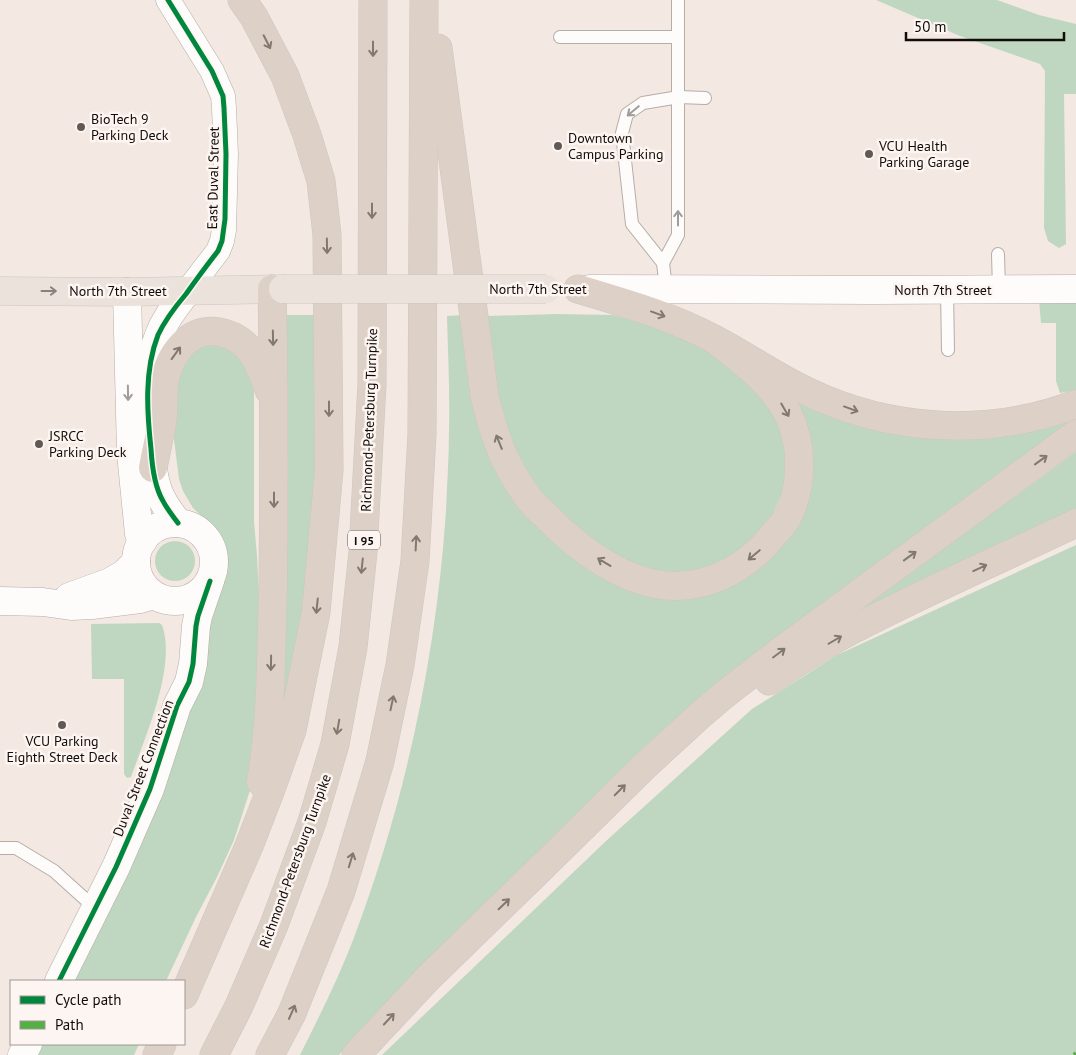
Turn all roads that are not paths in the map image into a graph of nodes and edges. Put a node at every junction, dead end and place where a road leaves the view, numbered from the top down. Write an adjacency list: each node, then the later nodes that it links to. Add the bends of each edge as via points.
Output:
1 (168, 0): 17 (street, East Duval Street, via 212,71 223,96 224,108 226,154 222,241)
2 (242, 0): 36 (highway, one-way to 36, via 285,76 321,181 327,235 329,355 329,470 316,612 292,730)
3 (373, 0): 41 (highway, Richmond-Petersburg Turnpike / I 95, one-way to 41, via 372,384 364,552 353,647 335,744 312,822 274,925)
4 (424, 0): 42 (highway, one-way to 4, via 292,1013 341,891 380,761 400,666 415,561 422,434)
5 (431, 0): 21 (highway, one-way to 5, via 754,372 776,395 788,414 799,456 795,495 788,516 764,547 730,572 692,585 673,586 640,580 585,551 557,528 530,500 497,441 485,399)
6 (678, 0): 8 (lane)
7 (560, 37): 8 (lane)
8 (678, 37): 9 (lane)
9 (679, 97): 10 (lane); 12 (lane, one-way to 9, via 678,234); 12 (lane, one-way to 12, via 643,103 628,114 622,133 632,224)
10 (705, 98)
11 (998, 254): 15 (lane)
12 (665, 276): 14 (street, North 7th Street); 18 (street, North 7th Street)
13 (278, 289): 14 (main road, North 7th Street, bridge); 17 (main road, North 7th Street); 23 (highway, one-way to 23)
14 (578, 289): 21 (highway, one-way to 21, via 678,321)
15 (999, 289): 16 (street, North 7th Street); 18 (street, North 7th Street)
16 (1076, 289)
17 (188, 290): 20 (main road, North 7th Street); 26 (street, East Duval Street, via 166,320 153,351 148,390)
18 (947, 290): 22 (lane)
19 (0, 291): 20 (main road, North 7th Street, one-way to 20)
20 (127, 292): 29 (street, one-way to 29, via 131,453)
21 (714, 339): 24 (highway, one-way to 24, via 808,392 856,411 889,419 940,426 972,426 1027,419)
22 (948, 350)
23 (274, 402): 26 (highway, one-way to 23, via 163,415 167,370 177,350 194,336 217,332 228,334 251,349); 36 (highway, one-way to 36, via 269,721)
24 (1076, 404)
25 (1076, 434): 35 (highway, one-way to 25, via 725,694 778,653)
26 (152, 468): 27 (street, East Duval Street, via 162,501)
27 (178, 523): 29 (street, via 154,529); 30 (street, via 202,533 210,544 214,568)
28 (1076, 523): 35 (highway, one-way to 28, via 814,652 896,608)
29 (140, 552): 31 (street, via 139,574 145,586); 33 (street, via 124,574 110,582 71,597)
30 (210, 581): 31 (street, via 191,598 179,601); 34 (street, Duval Street Connection, via 198,616 189,682)
31 (163, 598): 33 (street, via 70,606); 34 (street, Duval Street Connection, via 181,644)
32 (0, 601): 33 (street)
33 (43, 602)
34 (177, 706): 38 (street, Duval Street Connection, via 150,789)
35 (648, 762): 43 (highway, one-way to 35, via 430,977)
36 (249, 846): 40 (highway)
37 (0, 848): 38 (lane, via 16,848 54,871)
38 (95, 908): 39 (street, Duval Street Connection)
39 (59, 980)
40 (185, 993)
41 (214, 1055)
42 (270, 1055)
43 (356, 1055)

